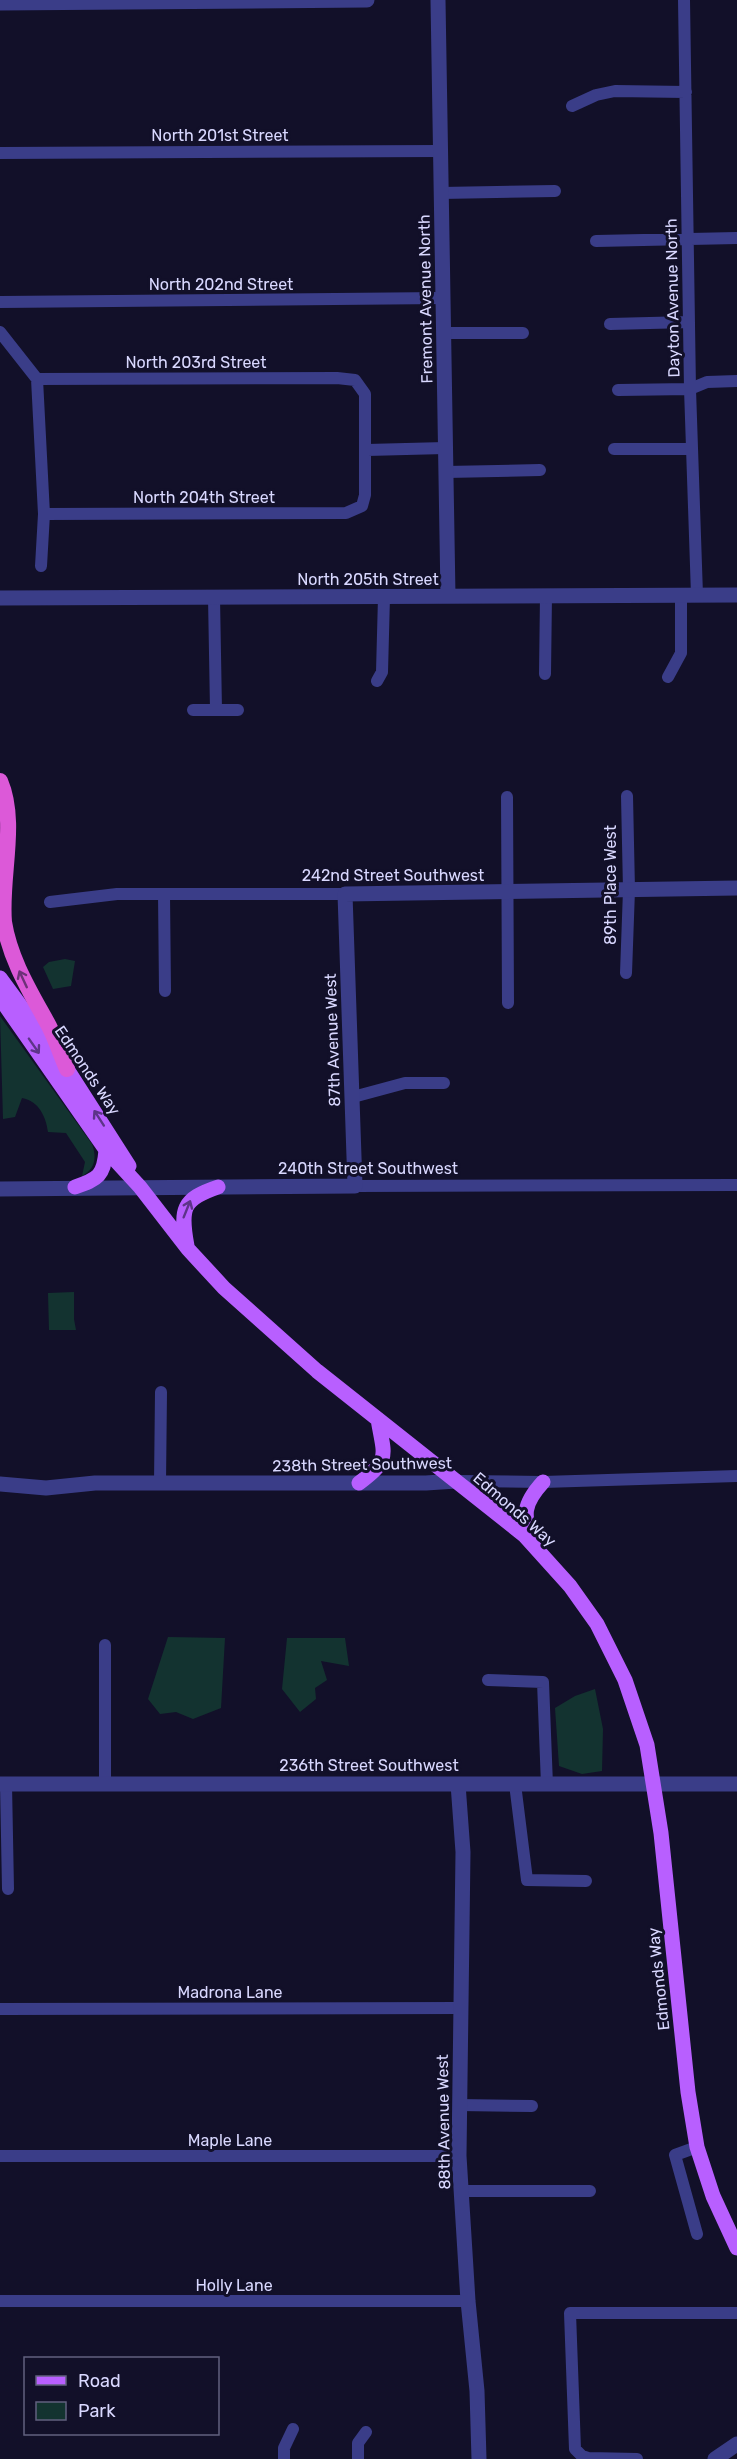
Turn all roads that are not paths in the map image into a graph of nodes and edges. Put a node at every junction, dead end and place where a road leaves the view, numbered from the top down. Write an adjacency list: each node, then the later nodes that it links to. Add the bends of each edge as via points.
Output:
1 (302, 0): 2 (street); 5 (street)
2 (367, 0)
3 (438, 0): 9 (street, Fremont Avenue North)
4 (684, 0): 7 (street, Dayton Avenue North)
5 (141, 1): 6 (street)
6 (0, 3)
7 (686, 92): 8 (street, via 615,91); 14 (street, Dayton Avenue North)
8 (572, 106)
9 (441, 151): 10 (street, North 201st Street); 12 (street, Fremont Avenue North)
10 (0, 153)
11 (555, 191): 12 (street)
12 (441, 193): 16 (street, Fremont Avenue North)
13 (737, 238): 14 (street)
14 (688, 239): 15 (street); 18 (street, Dayton Avenue North)
15 (596, 241)
16 (443, 298): 17 (street, North 202nd Street); 21 (street, Fremont Avenue North)
17 (0, 302)
18 (689, 322): 19 (street); 25 (street, Dayton Avenue North)
19 (610, 324)
20 (0, 332): 23 (street)
21 (443, 333): 22 (street); 27 (street, Fremont Avenue North)
22 (523, 333)
23 (37, 379): 30 (street, North 203rd Street, via 355,380 365,394); 33 (street)
24 (737, 381): 25 (street, via 707,382)
25 (690, 389): 26 (street); 29 (street, Dayton Avenue North)
26 (618, 390)
27 (445, 448): 30 (street); 32 (street, Fremont Avenue North)
28 (614, 449): 29 (street)
29 (692, 449): 36 (street, Dayton Avenue North)
30 (367, 450): 33 (street, North 204th Street, via 362,506 346,513)
31 (540, 470): 32 (street)
32 (446, 472): 38 (street, Fremont Avenue North)
33 (44, 513): 34 (street)
34 (41, 566)
35 (681, 595): 36 (street, North 205th Street); 39 (street, North 205th Street); 44 (street, via 681,653)
36 (697, 595): 37 (street, North 205th Street)
37 (737, 595)
38 (448, 596): 39 (street, North 205th Street); 41 (street, North 205th Street)
39 (546, 596): 43 (street)
40 (214, 597): 41 (street, North 205th Street); 42 (street, North 205th Street); 47 (street)
41 (384, 597): 45 (street, via 382,672)
42 (0, 598)
43 (545, 674)
44 (668, 677)
45 (377, 681)
46 (193, 710): 47 (street)
47 (216, 710): 48 (street)
48 (238, 710)
49 (0, 781): 63 (highway, one-way to 49, via 50,1027 19,972 6,931 2,880 8,810)
50 (627, 796): 53 (street, 89th Place West)
51 (507, 797): 54 (street)
52 (737, 888): 53 (street, 242nd Street Southwest)
53 (629, 890): 54 (street, 242nd Street Southwest); 58 (street, 89th Place West)
54 (509, 892): 56 (street, 242nd Street Southwest); 62 (street)
55 (164, 894): 56 (street, 242nd Street Southwest); 57 (street, 242nd Street Southwest, via 117,894); 60 (street)
56 (345, 894): 65 (street, 87th Avenue West)
57 (50, 902)
58 (626, 973)
59 (0, 978): 63 (main road, Edmonds Way)
60 (165, 991)
61 (0, 998): 66 (main road, Edmonds Way, one-way to 66)
62 (508, 1004)
63 (67, 1069): 70 (main road, Edmonds Way, one-way to 63)
64 (444, 1083): 65 (street, via 405,1083)
65 (353, 1097): 68 (street, 87th Avenue West)
66 (106, 1150): 69 (main road, via 98,1177); 70 (main road, Edmonds Way)
67 (737, 1185): 68 (street, 240th Street Southwest)
68 (355, 1186): 71 (street, 240th Street Southwest)
69 (75, 1187): 70 (street, 240th Street Southwest); 72 (street, 240th Street Southwest)
70 (140, 1187): 71 (street, 240th Street Southwest); 73 (main road, Edmonds Way)
71 (218, 1187): 73 (main road, one-way to 71, via 183,1224 186,1205 200,1193)
72 (0, 1189)
73 (188, 1249): 75 (main road, Edmonds Way, via 242,1305 316,1371)
74 (161, 1392): 80 (street)
75 (378, 1419): 77 (main road, Edmonds Way); 81 (main road, via 384,1452 380,1467)
76 (737, 1476): 78 (street, 238th Street Southwest)
77 (456, 1481): 78 (street, 238th Street Southwest); 81 (street, 238th Street Southwest); 82 (main road, Edmonds Way)
78 (543, 1482): 82 (main road, via 531,1495 524,1515)
79 (0, 1483): 80 (street, 238th Street Southwest, via 46,1488)
80 (160, 1483): 81 (street, 238th Street Southwest)
81 (359, 1483)
82 (531, 1542): 89 (main road, Edmonds Way, via 570,1586 607,1643 641,1723)
83 (105, 1645): 86 (street)
84 (488, 1680): 91 (street, via 543,1682)
85 (3, 1784): 86 (street, 236th Street Southwest); 93 (street)
86 (105, 1784): 87 (street, 236th Street Southwest)
87 (458, 1784): 88 (street, 236th Street Southwest); 94 (street, 88th Avenue West, via 463,1852)
88 (515, 1784): 91 (street, 236th Street Southwest); 92 (street, via 527,1880)
89 (653, 1784): 90 (street, 236th Street Southwest); 91 (street, 236th Street Southwest); 98 (main road, Edmonds Way)
90 (737, 1784)
91 (547, 1785)
92 (586, 1881)
93 (8, 1889)
94 (460, 2008): 95 (street, Madrona Lane); 96 (street, 88th Avenue West)
95 (0, 2009)
96 (459, 2105): 97 (street); 100 (street, 88th Avenue West)
97 (532, 2106)
98 (697, 2146): 103 (street, via 675,2155); 104 (main road, Edmonds Way, via 713,2196)
99 (0, 2156): 100 (street, Maple Lane)
100 (459, 2156): 101 (street, 88th Avenue West)
101 (461, 2191): 102 (street); 106 (street, 88th Avenue West)
102 (590, 2191)
103 (697, 2234)
104 (737, 2248)
105 (0, 2301): 106 (street, Holly Lane)
106 (468, 2301): 113 (street, 88th Avenue West)
107 (737, 2313): 114 (street, via 570,2313 574,2443 578,2453 588,2458)
108 (293, 2428): 111 (street, via 284,2448)
109 (366, 2432): 112 (street, via 358,2443)
110 (737, 2444): 115 (street)
111 (284, 2459)
112 (358, 2459)
113 (479, 2459)
114 (637, 2459)
115 (715, 2459)

